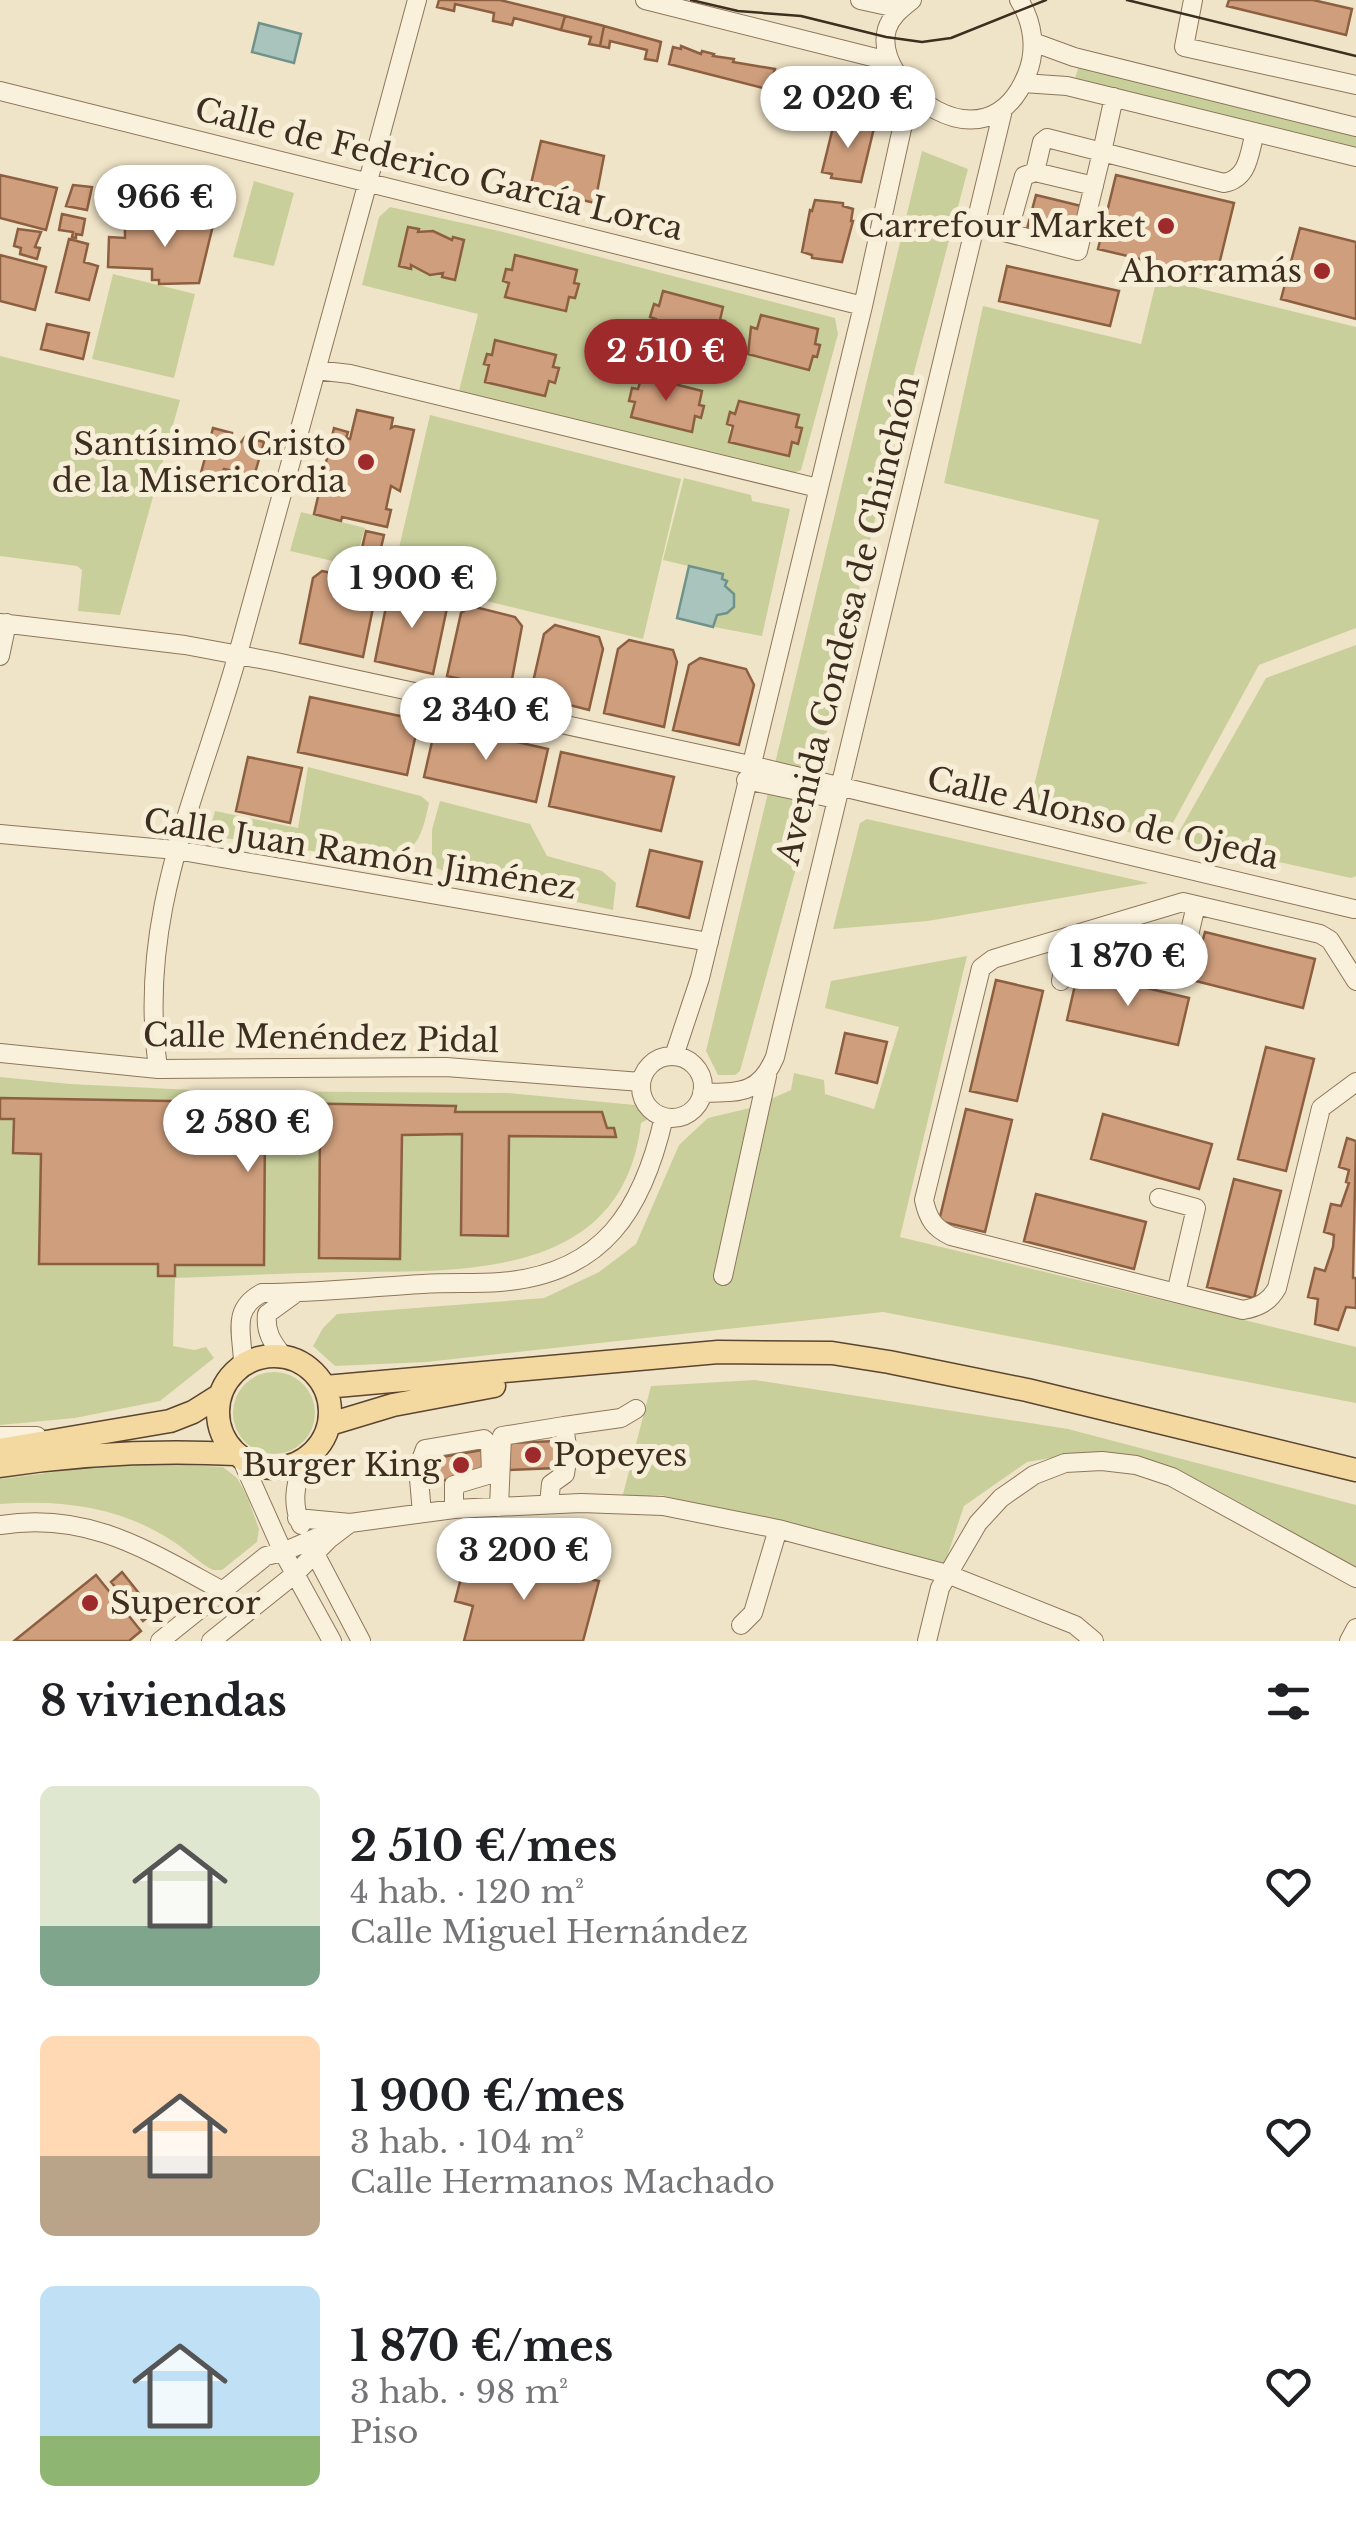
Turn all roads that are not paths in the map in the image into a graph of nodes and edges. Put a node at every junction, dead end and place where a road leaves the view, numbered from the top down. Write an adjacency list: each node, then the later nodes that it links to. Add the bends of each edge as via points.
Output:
1 (418, 0): 20 (street)
2 (645, 0): 8 (street)
3 (860, 0): 6 (street)
4 (1193, 0): 11 (street, via 1184,47)
5 (1021, 1): 7 (street)
6 (907, 4): 8 (street, via 887,29)
7 (1033, 42): 10 (street); 15 (street)
8 (888, 61): 9 (street)
9 (899, 78): 14 (street, via 958,119 982,120); 24 (street, Avenida Condesa de Chinchón, via 906,111)
10 (1024, 83): 13 (street); 14 (street)
11 (1356, 86)
12 (0, 90): 20 (street, Calle de Federico García Lorca)
13 (1114, 97): 16 (street); 17 (street)
14 (1003, 110): 22 (street, Avenida Condesa de Chinchón)
15 (1356, 127)
16 (1255, 132): 17 (street, via 1244,173 1224,183); 18 (street)
17 (1102, 152): 19 (street, via 1047,138); 21 (street)
18 (1356, 156)
19 (1035, 172): 21 (street); 23 (street, via 1020,184)
20 (368, 182): 24 (street, Calle de Federico García Lorca); 25 (street)
21 (1094, 186): 23 (street, via 1078,250)
22 (977, 224): 23 (street); 31 (street, Avenida Condesa de Chinchón)
23 (1008, 232)
24 (863, 306): 26 (street, Avenida Condesa de Chinchón)
25 (316, 370): 26 (street); 28 (street)
26 (818, 488): 30 (street, Avenida Condesa de Chinchón)
27 (3, 623): 28 (street, Calle Alonso de Ojeda); 29 (street)
28 (238, 654): 30 (street, Calle Alonso de Ojeda); 33 (street)
29 (0, 656)
30 (748, 772): 31 (street, Calle Alonso de Ojeda); 39 (street, Avenida Condesa de Chinchón)
31 (837, 793): 34 (street, Calle Alonso de Ojeda); 46 (street, Avenida Condesa de Chinchón)
32 (0, 834): 33 (street, Calle Juan Ramón Jiménez)
33 (176, 850): 39 (street, Calle Juan Ramón Jiménez); 45 (street, via 153,963)
34 (1275, 889): 36 (street, Calle Alonso de Ojeda); 37 (street)
35 (1196, 905): 37 (street); 38 (street, via 1183,902); 40 (street)
36 (1355, 911)
37 (1267, 921): 42 (street, via 1330,940)
38 (1070, 936): 41 (street); 54 (street, via 981,968 924,1200 927,1217 951,1236)
39 (709, 942): 44 (street, Avenida Condesa de Chinchón)
40 (1186, 944)
41 (1060, 981)
42 (1356, 981)
43 (0, 1053): 45 (street, Calle Menéndez Pidal)
44 (674, 1056): 47 (street, via 649,1066); 49 (street, via 696,1068)
45 (158, 1069): 47 (street, Calle Menéndez Pidal, via 446,1067)
46 (767, 1075): 49 (street, via 737,1092); 52 (street, Avenida Condesa de Chinchón)
47 (642, 1082): 50 (street, via 644,1100)
48 (1356, 1082): 54 (street, via 1321,1108 1270,1300 1243,1310)
49 (702, 1093): 50 (street, via 692,1110)
50 (664, 1117): 53 (street, via 634,1206 618,1228 578,1258 503,1282)
51 (1159, 1198): 54 (street, via 1196,1208)
52 (723, 1276)
53 (296, 1293): 55 (street, via 267,1314 270,1340); 57 (street, via 248,1300 241,1311)
54 (1176, 1293)
55 (282, 1356): 57 (main road); 58 (main road, via 308,1366)
56 (630, 1360): 58 (main road); 61 (main road); 70 (main road, via 832,1353 1027,1390)
57 (243, 1365): 59 (main road)
58 (326, 1387): 61 (main road)
59 (220, 1395): 63 (main road, via 170,1421); 67 (main road, via 218,1421)
60 (636, 1409): 62 (street, via 620,1418)
61 (330, 1424): 68 (main road)
62 (564, 1426): 64 (street); 71 (street, via 565,1474 551,1484)
63 (88, 1436): 65 (street); 66 (main road)
64 (493, 1437): 72 (street); 73 (street, via 492,1474 454,1485); 74 (street, via 425,1449 418,1468)
65 (0, 1439)
66 (0, 1450)
67 (239, 1456): 68 (main road, via 264,1468); 69 (main road, via 160,1453); 80 (street)
68 (302, 1462): 75 (street, via 294,1492)
69 (0, 1466)
70 (1356, 1470)
71 (549, 1504): 72 (street); 78 (street, via 663,1506)
72 (499, 1507): 73 (street)
73 (454, 1509): 74 (street)
74 (422, 1513): 76 (street)
75 (297, 1518): 76 (street); 79 (street)
76 (350, 1523): 79 (street)
77 (0, 1525): 81 (street, via 95,1528)
78 (778, 1529): 83 (street); 87 (street, via 753,1612)
79 (312, 1547): 80 (street); 82 (street); 92 (street)
80 (282, 1552): 82 (street); 85 (street, via 266,1556)
81 (175, 1565): 85 (street); 86 (street, via 191,1589)
82 (295, 1574): 90 (street); 91 (street)
83 (947, 1574): 84 (street, via 1001,1498 1065,1463 1102,1461 1172,1476); 93 (street); 94 (street, via 1075,1625)
84 (1356, 1578)
85 (221, 1590): 86 (street)
86 (195, 1612): 89 (street)
87 (741, 1626)
88 (1356, 1628): 95 (street)
89 (160, 1641)
90 (211, 1641)
91 (332, 1641)
92 (362, 1641)
93 (927, 1641)
94 (1094, 1641)
95 (1350, 1641)

